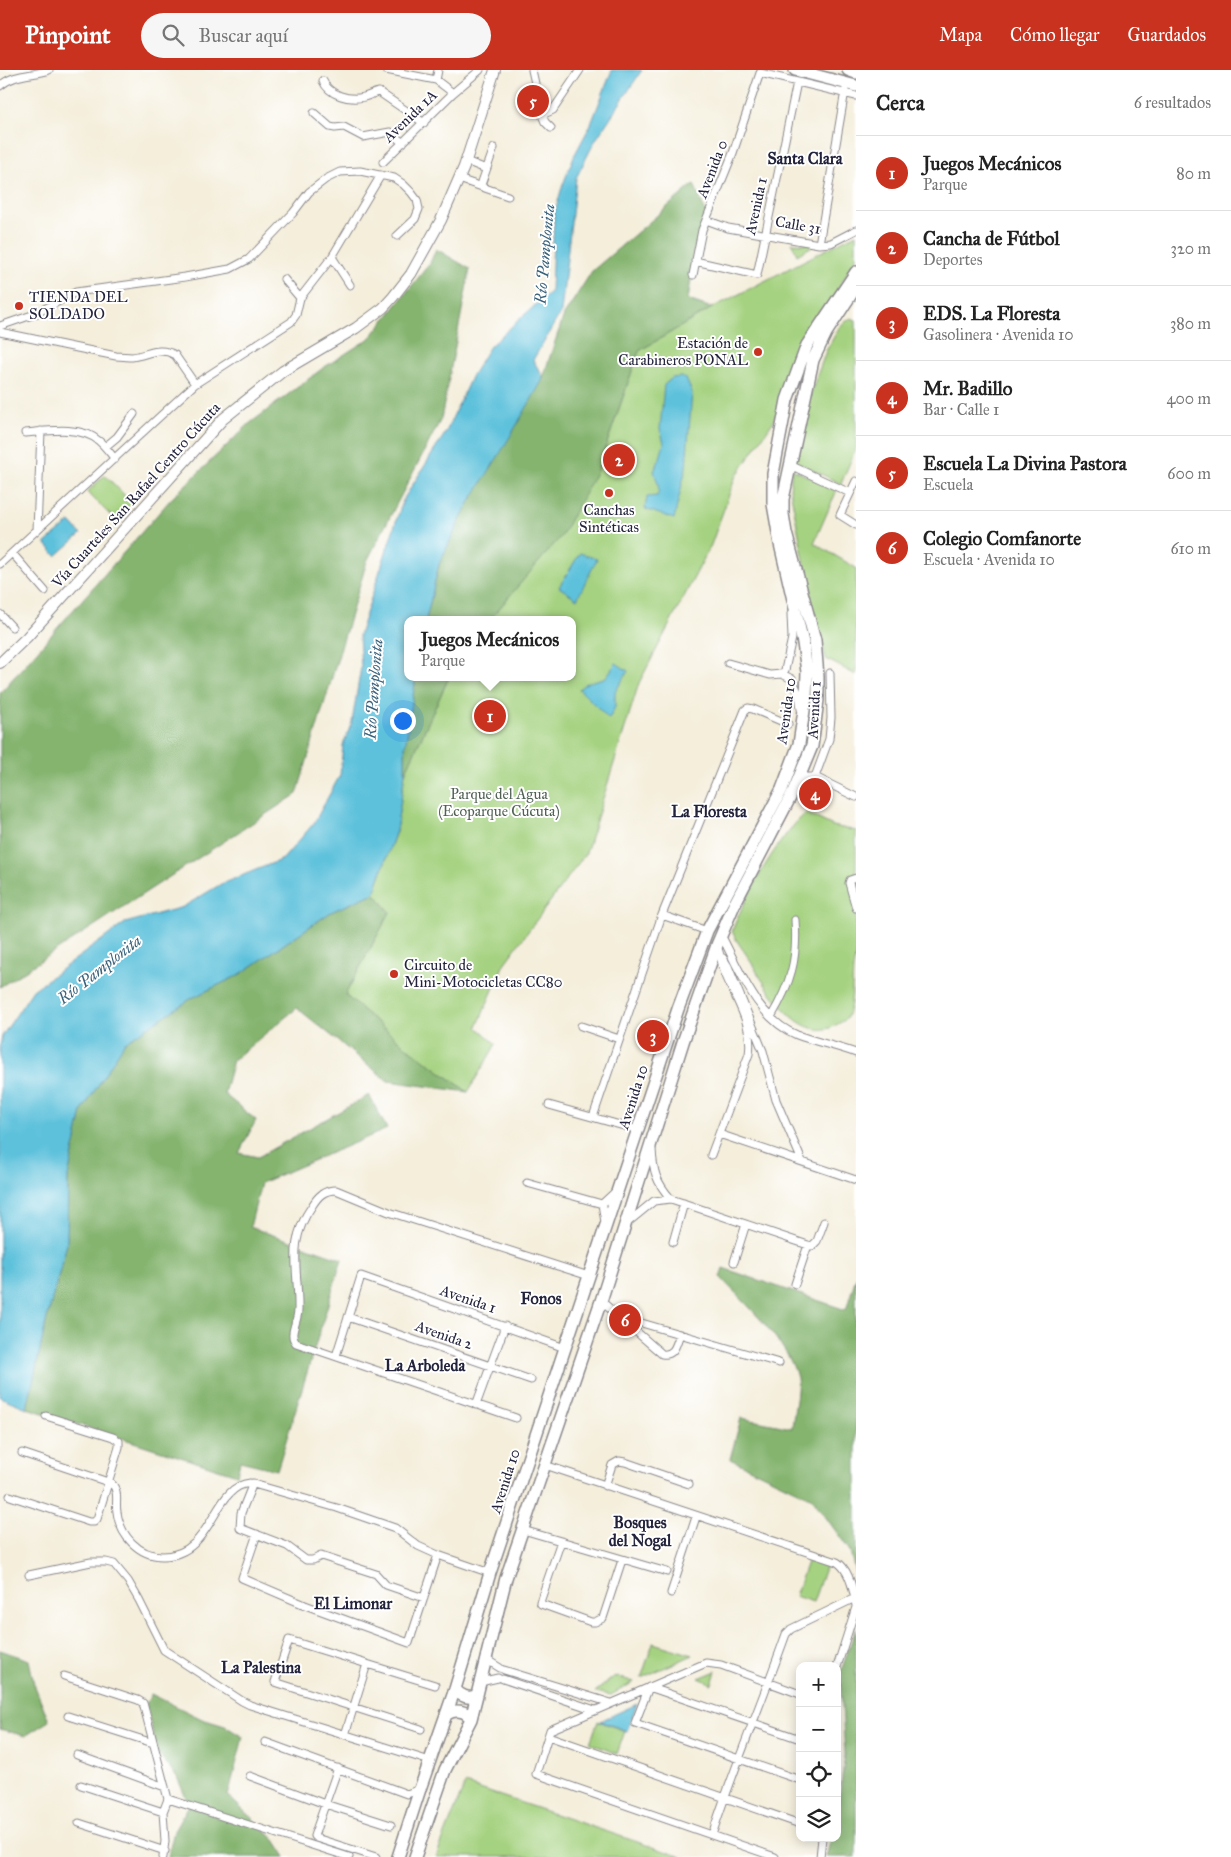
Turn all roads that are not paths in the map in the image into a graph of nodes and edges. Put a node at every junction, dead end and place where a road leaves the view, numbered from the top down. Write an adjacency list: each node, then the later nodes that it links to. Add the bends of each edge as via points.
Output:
1 (49, 70): 13 (street, via 18,76)
2 (386, 70): 12 (street)
3 (438, 70): 12 (street, Avenida 1A)
4 (480, 70): 16 (street, Avenida 1A)
5 (495, 70): 24 (main road, Vía Cuarteles San Rafael Centro Cúcuta)
6 (532, 70): 19 (street)
7 (580, 70): 19 (street, via 553,110)
8 (848, 70): 9 (main road)
9 (856, 73)
10 (796, 74): 15 (main road); 31 (street, Avenida 0, via 760,73 734,153); 33 (street, Avenida 1)
11 (323, 80): 20 (street, via 327,88 339,96 363,98 379,92)
12 (436, 80): 16 (street)
13 (0, 86)
14 (856, 86): 15 (main road)
15 (844, 88): 17 (street); 35 (street)
16 (453, 93): 20 (street, Avenida 1A)
17 (856, 96)
18 (314, 113): 22 (street, via 330,127 344,127 363,137 390,132)
19 (542, 115): 21 (street)
20 (424, 124): 22 (street, Avenida 1A)
21 (551, 128)
22 (403, 143): 25 (street, Avenida 1A)
23 (494, 148): 26 (street)
24 (466, 161): 26 (street); 28 (main road, Vía Cuarteles San Rafael Centro Cúcuta)
25 (383, 162)
26 (486, 169): 29 (street)
27 (381, 175): 34 (street, via 403,184 417,200 419,209 415,219); 36 (street); 45 (street, via 340,172 326,178 309,192 250,259 230,268 76,292 35,314)
28 (459, 178): 30 (street); 64 (main road, Vía Cuarteles San Rafael Centro Cúcuta, via 441,220 411,274 393,297 356,328 283,371 222,419)
29 (482, 182)
30 (508, 196)
31 (706, 220): 33 (street, Calle 31, via 728,228); 37 (street, Avenida 0)
32 (856, 230): 35 (street, via 836,242)
33 (764, 234): 35 (street, Calle 31); 37 (street, Avenida 1, via 757,275)
34 (396, 236)
35 (823, 244)
36 (332, 257): 41 (street); 43 (street)
37 (695, 262): 39 (street, Avenida 0)
38 (856, 272): 44 (main road, Avenida 10)
39 (692, 275)
40 (284, 279): 43 (street)
41 (350, 285)
42 (856, 287): 44 (main road, Avenida 10)
43 (300, 298): 47 (street, via 291,322)
44 (828, 322): 53 (main road, Avenida 10, via 813,360); 60 (main road, Avenida 10, via 807,345 787,400 774,467 773,504)
45 (0, 326)
46 (0, 332): 47 (street, via 116,356 133,357 157,350 170,352)
47 (195, 384): 52 (street)
48 (134, 414): 51 (street)
49 (42, 431): 50 (street); 51 (street, via 75,431 90,435); 57 (street)
50 (25, 433)
51 (105, 447): 52 (street)
52 (115, 458): 57 (street)
53 (790, 465): 55 (street); 71 (main road, Avenida 10, via 783,514 815,640 818,677 812,746)
54 (856, 481): 55 (street)
55 (850, 493): 56 (street, via 840,515)
56 (856, 525)
57 (37, 530): 58 (street)
58 (12, 554): 59 (street); 61 (street)
59 (0, 564)
60 (790, 582): 67 (street, via 787,592 793,630); 69 (main road, Avenida 10, via 807,672)
61 (45, 591)
62 (0, 614): 63 (street)
63 (12, 627)
64 (0, 663)
65 (728, 663): 67 (street, via 770,676)
66 (830, 673): 70 (street, Avenida 1, via 829,739)
67 (782, 674): 69 (street, via 796,684)
68 (788, 724): 75 (street, via 753,709 745,710)
69 (803, 724): 77 (main road, Avenida 10, via 782,789)
70 (815, 777): 71 (street, via 808,777 801,788); 72 (street)
71 (795, 788): 78 (main road, Avenida 10, via 734,905)
72 (855, 794)
73 (856, 878): 74 (street, via 849,881)
74 (856, 908)
75 (662, 915): 77 (street); 83 (street)
76 (795, 920): 81 (street, via 796,951 792,971)
77 (707, 931): 87 (main road, Avenida 10)
78 (719, 945): 79 (street); 80 (main road, Avenida 10); 81 (street); 91 (street, via 753,1024 776,1100)
79 (723, 967): 80 (street); 88 (street, via 747,1023 750,1040 749,1054)
80 (708, 969): 89 (main road, Avenida 10)
81 (770, 1017): 84 (street, via 795,1034)
82 (581, 1026): 83 (street)
83 (619, 1039): 86 (street)
84 (856, 1053)
85 (549, 1105): 86 (street)
86 (593, 1117): 87 (street)
87 (638, 1130): 94 (main road, Avenida 10)
88 (719, 1134): 90 (street); 91 (street)
89 (652, 1141): 95 (main road, Avenida 10); 96 (street, via 659,1186)
90 (711, 1155)
91 (802, 1161): 92 (street)
92 (856, 1180)
93 (527, 1183): 98 (street)
94 (619, 1185): 95 (main road); 98 (main road, Avenida 10)
95 (637, 1187): 99 (main road, Avenida 10)
96 (670, 1199): 97 (street); 102 (street, via 654,1201)
97 (684, 1203): 101 (street); 103 (street)
98 (608, 1204): 99 (main road, via 623,1202); 106 (main road, Avenida 10, via 606,1226)
99 (631, 1207): 102 (main road, Avenida 10)
100 (824, 1222): 104 (street, via 817,1241 812,1246)
101 (746, 1224): 104 (street); 105 (street)
102 (625, 1225): 108 (main road, Avenida 10)
103 (673, 1242)
104 (808, 1245): 107 (street)
105 (734, 1262)
106 (589, 1276): 113 (main road, Avenida 10); 114 (street, via 389,1212 341,1192 328,1191 320,1194 297,1235 298,1312 292,1336 296,1343)
107 (795, 1284)
108 (601, 1301): 109 (street); 122 (main road, Avenida 10)
109 (621, 1316): 112 (street); 112 (street, via 662,1354 673,1352)
110 (348, 1317): 111 (street, Avenida 1, via 361,1276); 114 (street); 116 (street, Avenida 2)
111 (505, 1326): 113 (street, Avenida 1); 116 (street)
112 (680, 1334): 115 (street)
113 (566, 1348): 135 (main road, Avenida 10)
114 (336, 1356): 118 (street)
115 (779, 1363)
116 (490, 1366): 117 (street, Avenida 2); 118 (street)
117 (531, 1380)
118 (476, 1404): 120 (street)
119 (46, 1416): 123 (street, via 119,1441)
120 (516, 1418)
121 (22, 1453): 123 (street)
122 (545, 1465): 126 (street); 129 (main road, Avenida 10)
123 (109, 1482): 124 (street, via 116,1490 118,1519 126,1537 147,1553 165,1556 189,1548 208,1528 231,1492 243,1484); 127 (street, via 97,1519 91,1522)
124 (253, 1483): 130 (street, via 241,1513 240,1528); 132 (street, via 395,1528 418,1546)
125 (689, 1484): 126 (street, via 619,1461 612,1465)
126 (604, 1486): 128 (street)
127 (10, 1496)
128 (696, 1517): 137 (street); 139 (street, via 839,1563 844,1568)
129 (523, 1530): 131 (street); 140 (main road, Avenida 10, via 506,1578)
130 (257, 1534): 138 (street, via 288,1546 306,1560 321,1556 340,1562 376,1574 386,1585); 138 (street, via 242,1578 305,1605 409,1643)
131 (561, 1541): 133 (street); 133 (street, via 540,1602 591,1622 603,1618)
132 (438, 1555): 135 (street); 138 (street)
133 (622, 1560): 134 (street)
134 (667, 1572)
135 (490, 1573): 148 (main road, Avenida 10)
136 (29, 1575): 159 (street, via 91,1562 114,1564 128,1581 164,1650 176,1659 250,1705)
137 (671, 1593)
138 (424, 1598)
139 (856, 1603): 141 (street); 145 (street, via 840,1604 788,1631)
140 (486, 1655): 144 (main road, Avenida 10); 151 (street, via 489,1661 502,1669)
141 (839, 1662)
142 (368, 1664): 146 (street); 152 (street); 152 (street, via 288,1640 275,1682)
143 (64, 1676): 163 (street, via 143,1703)
144 (480, 1682): 150 (main road, Avenida 10); 153 (street, via 501,1679)
145 (769, 1683): 147 (street, via 721,1665 706,1663); 149 (street); 157 (street)
146 (435, 1685)
147 (649, 1687): 151 (street); 157 (street); 165 (street, via 635,1723)
148 (456, 1689): 150 (main road, via 464,1696 472,1698); 154 (main road, Avenida 10)
149 (796, 1693)
150 (477, 1695): 156 (main road, Avenida 10)
151 (611, 1703): 153 (street)
152 (354, 1708): 158 (street); 159 (street)
153 (596, 1710): 160 (street, via 550,1730)
154 (447, 1714): 156 (main road, via 460,1711); 166 (main road, Avenida 10)
155 (68, 1716): 163 (street)
156 (470, 1719): 188 (main road, Avenida 10, via 445,1770)
157 (754, 1723): 161 (street); 165 (street)
158 (421, 1729)
159 (345, 1735): 166 (street)
160 (548, 1736): 174 (street); 182 (street, via 536,1774)
161 (796, 1738)
162 (265, 1742): 167 (street)
163 (154, 1743): 171 (street)
164 (77, 1755): 171 (street)
165 (739, 1759): 169 (street); 174 (street)
166 (430, 1761): 172 (main road, Avenida 10)
167 (338, 1768): 173 (street); 176 (street)
168 (250, 1776): 176 (street)
169 (796, 1779)
170 (81, 1785): 177 (street)
171 (165, 1788): 175 (street)
172 (420, 1789): 173 (street); 178 (main road, Avenida 10)
173 (407, 1794): 178 (street)
174 (724, 1798): 180 (street); 182 (street)
175 (168, 1800): 177 (street); 185 (street)
176 (325, 1804): 181 (street); 186 (street, via 314,1832 316,1838)
177 (163, 1812): 184 (street)
178 (412, 1813): 187 (main road, Avenida 10)
179 (79, 1823): 184 (street)
180 (796, 1823)
181 (391, 1826)
182 (712, 1835): 189 (street)
183 (822, 1842): 190 (street)
184 (164, 1854)
185 (349, 1857)
186 (376, 1857)
187 (398, 1857)
188 (414, 1857)
189 (775, 1857)
190 (820, 1857)

